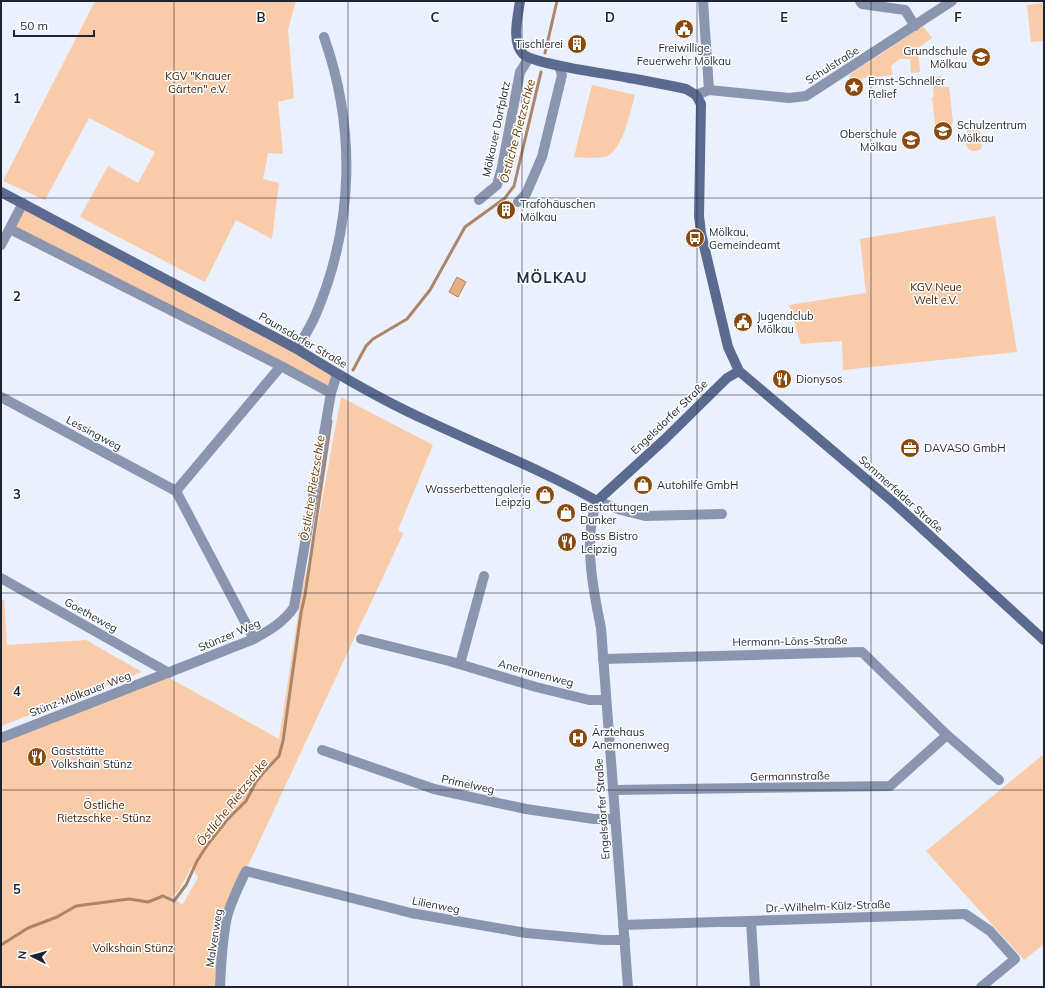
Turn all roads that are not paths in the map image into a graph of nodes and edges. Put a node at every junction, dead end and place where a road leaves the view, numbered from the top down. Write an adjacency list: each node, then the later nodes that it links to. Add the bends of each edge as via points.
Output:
1 (520, 1): 7 (main road, via 516,35 518,46 523,54)
2 (703, 1): 9 (street)
3 (860, 1): 5 (street, via 862,4 905,10)
4 (952, 1): 5 (street, Schulstraße)
5 (916, 26): 9 (street, Schulstraße, via 806,96 789,98)
6 (324, 37): 17 (street, via 339,90 347,146 347,177 338,248 316,315)
7 (538, 61): 8 (main road); 12 (street, Mölkauer Dorfplatz, via 520,72 497,185)
8 (559, 66): 10 (main road, via 686,89); 13 (street, via 562,76 542,157 526,194)
9 (709, 90): 10 (street, Schulstraße)
10 (696, 94): 19 (main road, via 700,104 701,233 728,347)
11 (1, 192): 14 (main road, Paunsdorfer Straße)
12 (479, 200)
13 (518, 202)
14 (23, 203): 15 (street); 17 (main road, Paunsdorfer Straße)
15 (10, 229): 16 (street); 18 (street)
16 (1, 245)
17 (297, 348): 20 (main road, Paunsdorfer Straße)
18 (281, 366): 21 (street); 23 (street)
19 (739, 371): 24 (main road, Engelsdorfer Straße, via 727,378 664,440); 30 (main road, Sommerfelder Straße, via 893,502)
20 (337, 374): 21 (street, Stünzer Weg); 24 (main road, Paunsdorfer Straße, via 412,414 570,485)
21 (331, 393): 29 (street, Stünzer Weg, via 294,607 278,625)
22 (1, 397): 23 (street, Lessingweg)
23 (176, 491): 29 (street)
24 (597, 500): 25 (street, via 645,516); 31 (street, Engelsdorfer Straße, via 592,513 590,536 594,595)
25 (722, 514)
26 (484, 576): 32 (street)
27 (1, 578): 33 (street, Goetheweg)
28 (360, 638): 32 (street, Anemonenweg)
29 (254, 639): 33 (street, Stünzer Weg)
30 (1044, 640)
31 (603, 658): 34 (street, Engelsdorfer Straße); 35 (street, Hermann-Löns-Straße, via 862,652)
32 (460, 664): 34 (street, Anemonenweg, via 589,700)
33 (169, 673): 36 (street, Stünz-Mölkauer Weg)
34 (606, 700): 39 (street, Engelsdorfer Straße)
35 (947, 735): 38 (street, Hermann-Löns-Straße); 39 (street, Germannstraße, via 890,786)
36 (1, 738)
37 (322, 750): 40 (street, Primelweg, via 434,789 526,808 594,819)
38 (999, 780)
39 (613, 790): 40 (street, Engelsdorfer Straße)
40 (615, 819): 43 (street, Engelsdorfer Straße)
41 (246, 871): 44 (street, Lilienweg, via 410,913 526,933); 45 (street, Malvenweg, via 228,915)
42 (751, 921): 43 (street, Dr.-Wilhelm-Külz-Straße); 47 (street); 48 (street, Dr.-Wilhelm-Külz-Straße, via 965,914 990,931 1015,959)
43 (623, 924): 44 (street, Engelsdorfer Straße)
44 (625, 940): 46 (street, Engelsdorfer Straße)
45 (220, 987)
46 (628, 987)
47 (755, 987)
48 (982, 987)

